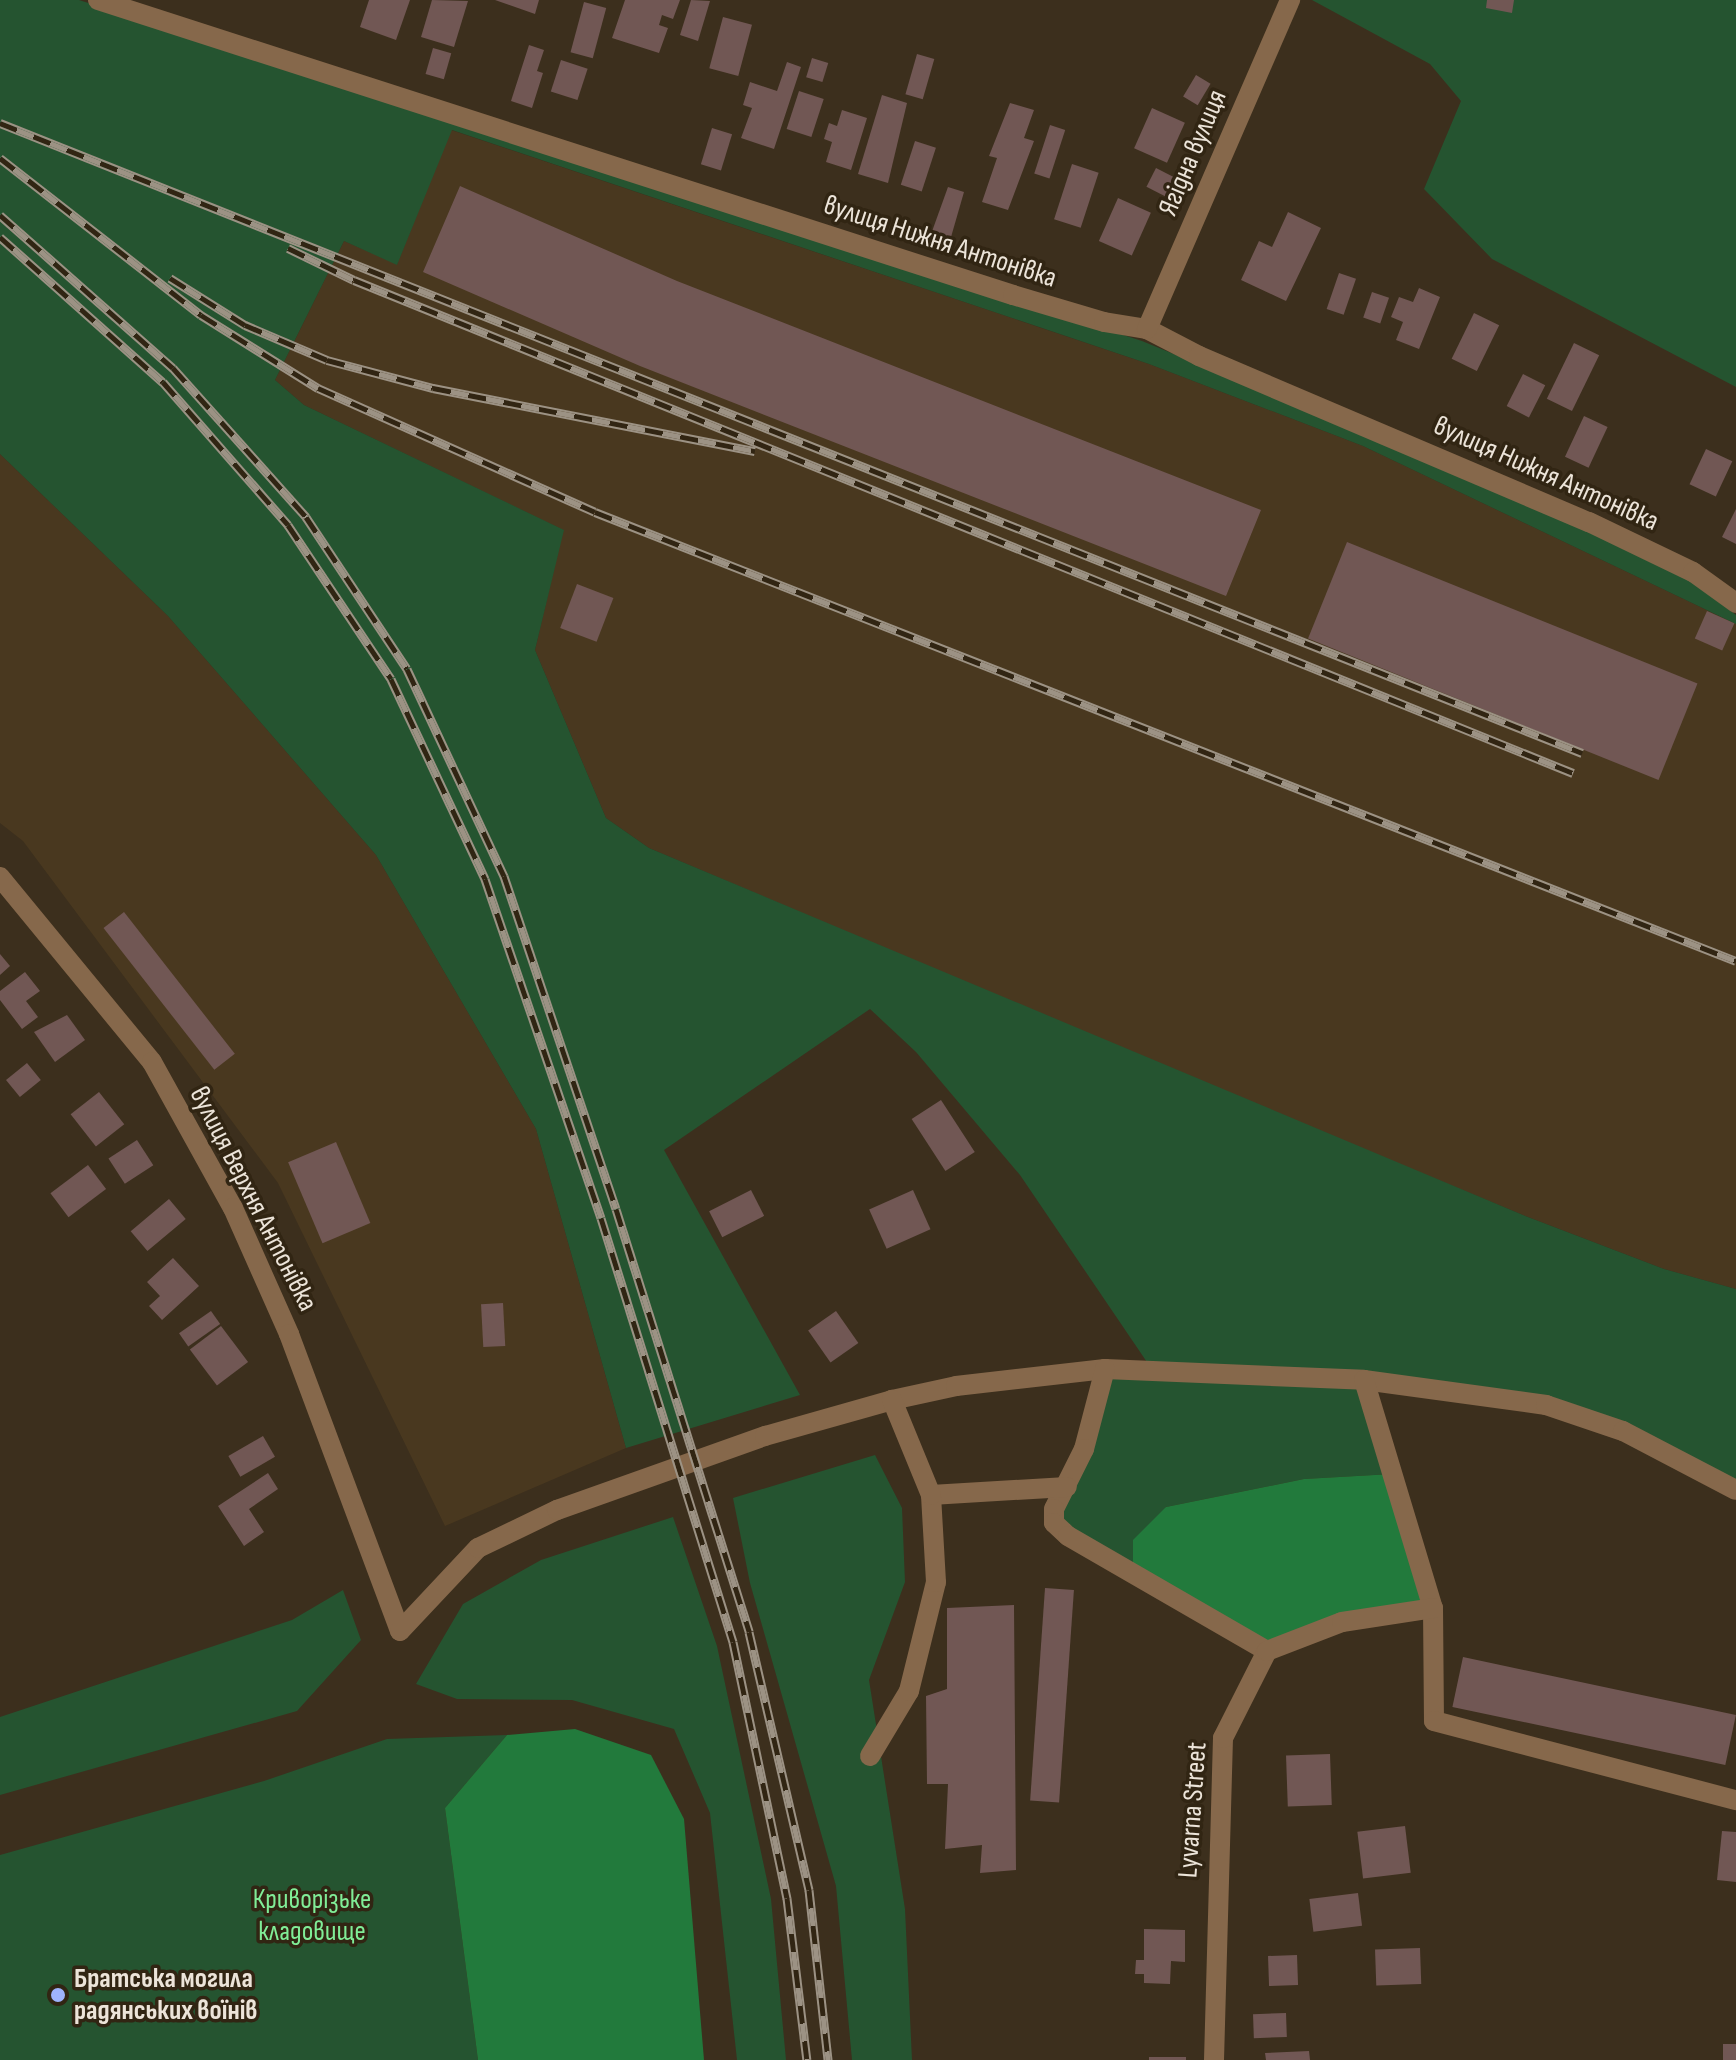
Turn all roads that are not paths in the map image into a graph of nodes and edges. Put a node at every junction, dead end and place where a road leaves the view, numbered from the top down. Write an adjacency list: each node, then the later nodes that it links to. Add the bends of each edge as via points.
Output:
1 (98, 0): 3 (street, вулиця Нижня Антонівка, via 1013,295)
2 (1290, 0): 3 (street, Ягідна вулиця)
3 (1147, 329): 4 (street, вулиця Нижня Антонівка, via 1589,522 1693,572)
4 (1736, 603)
5 (0, 877): 8 (street, вулиця Верхня Антонівка, via 152,1062 233,1208 289,1334 400,1631 478,1548 557,1510 765,1436)
6 (1105, 1369): 7 (street); 8 (street, via 956,1386); 9 (street, via 1084,1449)
7 (1364, 1380): 10 (street, via 1546,1405 1623,1431); 12 (street)
8 (892, 1400): 11 (street)
9 (1067, 1487): 11 (street); 13 (street, via 1054,1509 1054,1523 1068,1536)
10 (1736, 1490)
11 (931, 1495): 14 (street, via 936,1582 909,1691)
12 (1433, 1608): 13 (street, via 1342,1622); 15 (street, via 1434,1721)
13 (1267, 1651): 16 (street, Lyvarna Street, via 1223,1738)
14 (870, 1756)
15 (1736, 1800)
16 (1214, 2060)

